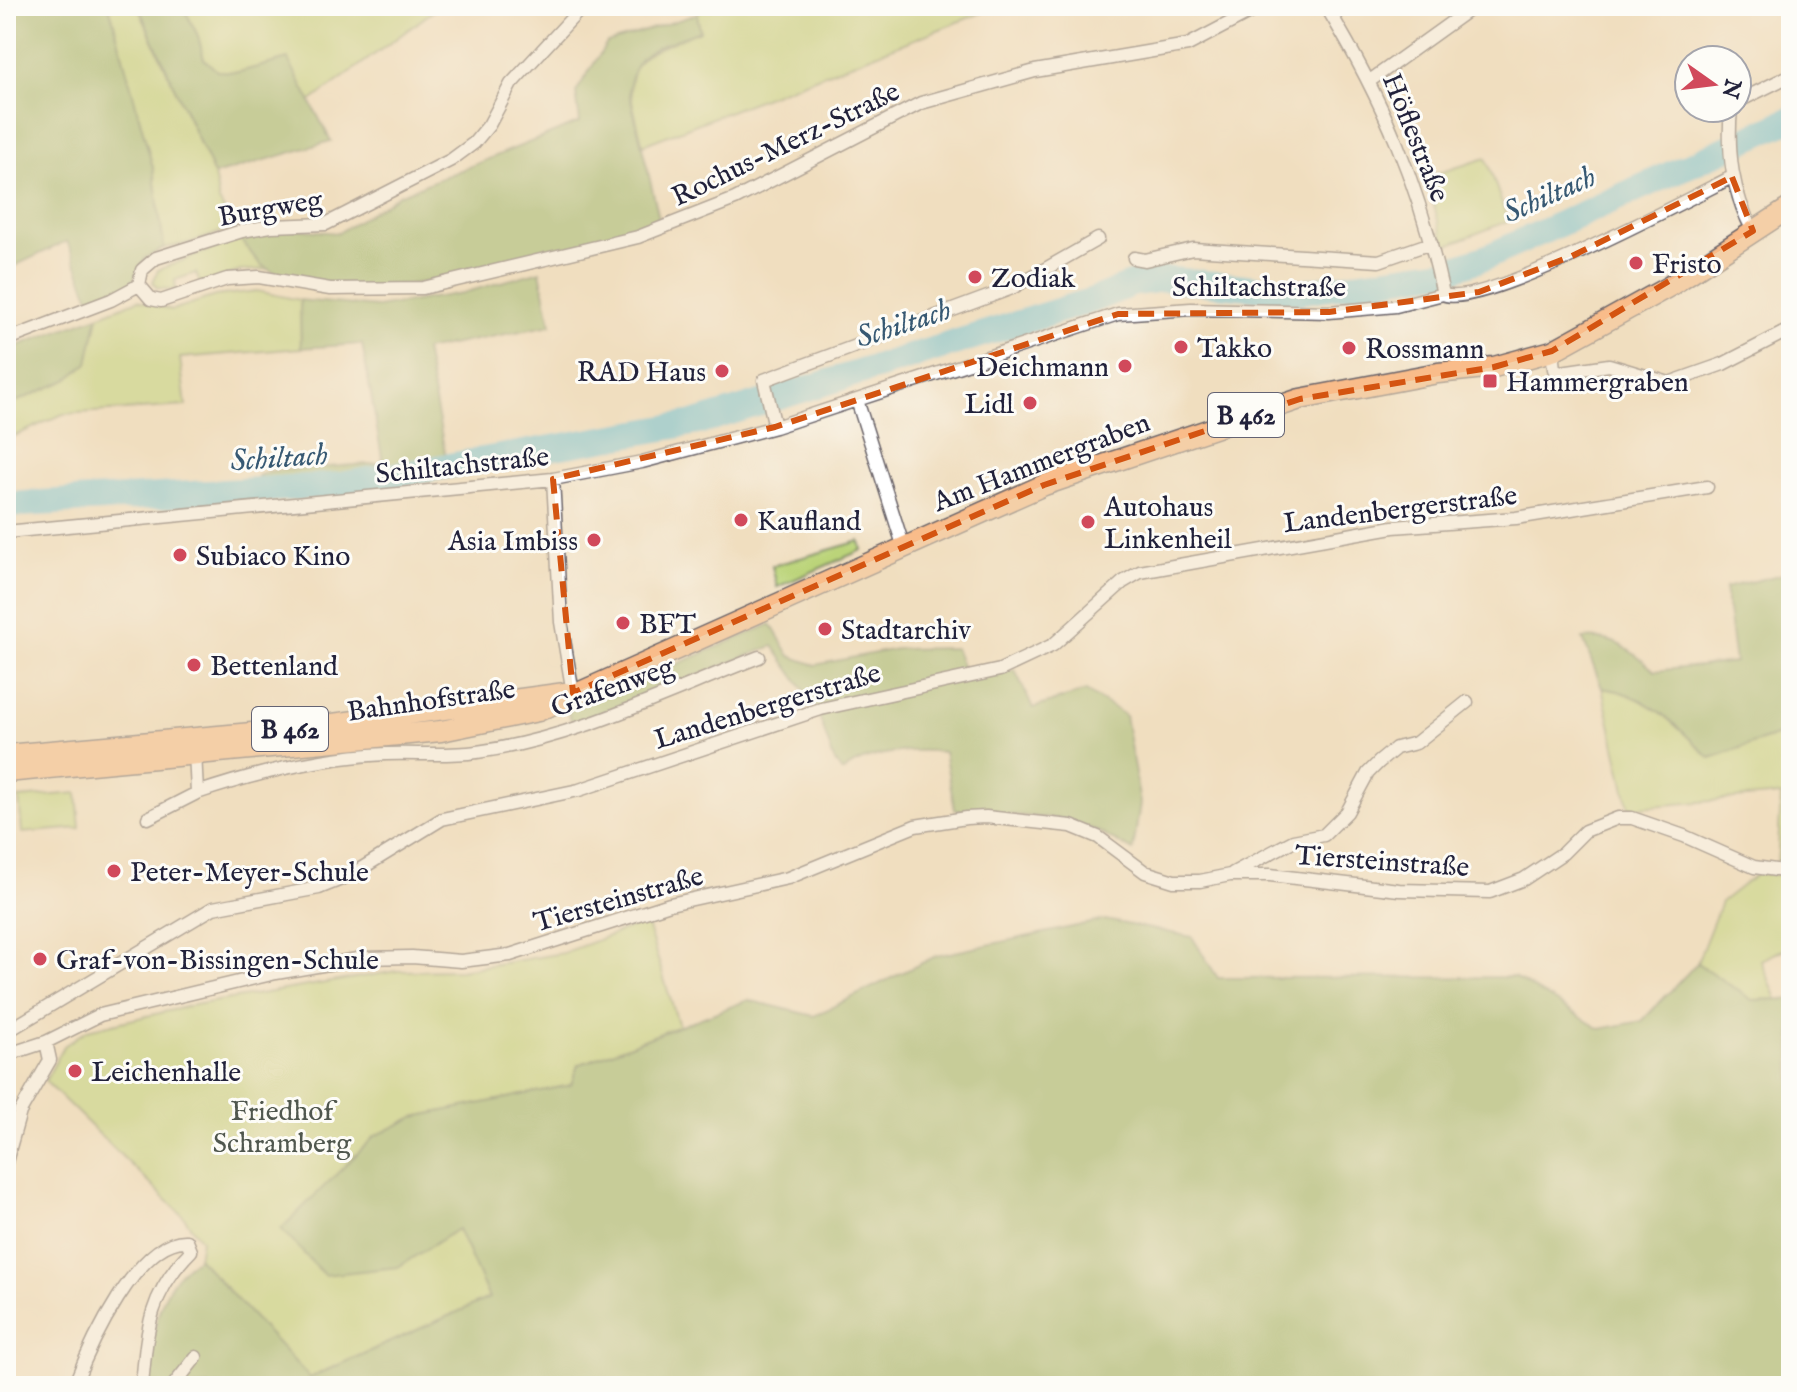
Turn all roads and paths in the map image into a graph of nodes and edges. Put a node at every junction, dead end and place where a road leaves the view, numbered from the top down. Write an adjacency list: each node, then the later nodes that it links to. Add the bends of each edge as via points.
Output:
1 (583, 6): 15 (street, Burgweg, via 533,56 489,125 458,156 326,224 242,231 156,258 142,270)
2 (1262, 6): 15 (street, Rochus-Merz-Straße, via 1188,45 1035,71 921,103 735,199 638,237 423,288 330,289 259,277 227,279 161,301 151,299)
3 (1326, 6): 6 (street, Höflestraße)
4 (1474, 6): 6 (street)
5 (1791, 75): 7 (street)
6 (1371, 80): 13 (street, Höflestraße)
7 (1753, 94)
8 (1730, 124): 9 (street)
9 (1732, 177): 11 (street); 16 (street, Schiltachstraße, via 1572,256 1479,292 1450,298)
10 (1791, 207): 11 (main road, Am Hammergraben / B 462)
11 (1753, 231): 19 (main road, Am Hammergraben / B 462, via 1670,286)
12 (1098, 239): 21 (street, via 1012,288 764,380)
13 (1431, 243): 14 (street, Schiltachstraße, via 1379,261 1193,249); 16 (street, Höflestraße)
14 (1134, 258)
15 (139, 285): 18 (street, Burgweg)
16 (1443, 294): 20 (street, Schiltachstraße, via 1396,306 1329,312 1191,309 1118,314)
17 (1791, 329): 19 (street, via 1723,364 1669,383 1609,365 1561,372 1554,369)
18 (6, 340)
19 (1552, 351): 25 (main road, Am Hammergraben / B 462, via 1494,367 1300,399 1248,414 1044,485)
20 (857, 400): 21 (street, Schiltachstraße); 25 (street)
21 (775, 427): 22 (street, Schiltachstraße)
22 (553, 479): 24 (street, Schiltachstraße); 27 (street, via 561,622)
23 (1707, 487): 36 (street, Landenbergerstraße, via 1516,518 1393,527 1140,572 1053,645 1000,670 821,709 579,790 442,819 349,876 319,888 213,908)
24 (6, 532)
25 (903, 545): 27 (main road, Am Hammergraben / B 462)
26 (759, 657): 32 (street, Grafenweg, via 529,741 478,752 385,754 298,764)
27 (573, 693): 29 (main road, Bahnhofstraße / B 462)
28 (1467, 702): 35 (street, Tiersteinstraße, via 1416,743 1396,748 1379,762 1347,812 1324,835 1293,841)
29 (195, 747): 30 (main road, Bahnhofstraße / B 462); 31 (main road, Bahnhofstraße / B 462); 32 (street)
30 (6, 755)
31 (6, 772)
32 (197, 793): 33 (street, Grafenweg)
33 (148, 818)
34 (1791, 872): 35 (street, Tiersteinstraße, via 1754,867 1632,818 1600,822 1524,879 1490,892)
35 (1230, 875): 37 (street, Tiersteinstraße, via 1174,881 1145,872 1098,837 1071,826 966,818 915,826 788,878 670,904 510,955 461,961 363,958 276,973 100,1015)
36 (6, 1032)
37 (46, 1042): 38 (street, Tiersteinstraße); 39 (street, via 50,1060 20,1112)
38 (6, 1055)
39 (6, 1162)
40 (196, 1357): 43 (street)
41 (74, 1386): 42 (street, via 107,1316 136,1271 166,1247 187,1241 191,1251 156,1294)
42 (142, 1386)
43 (173, 1386)

